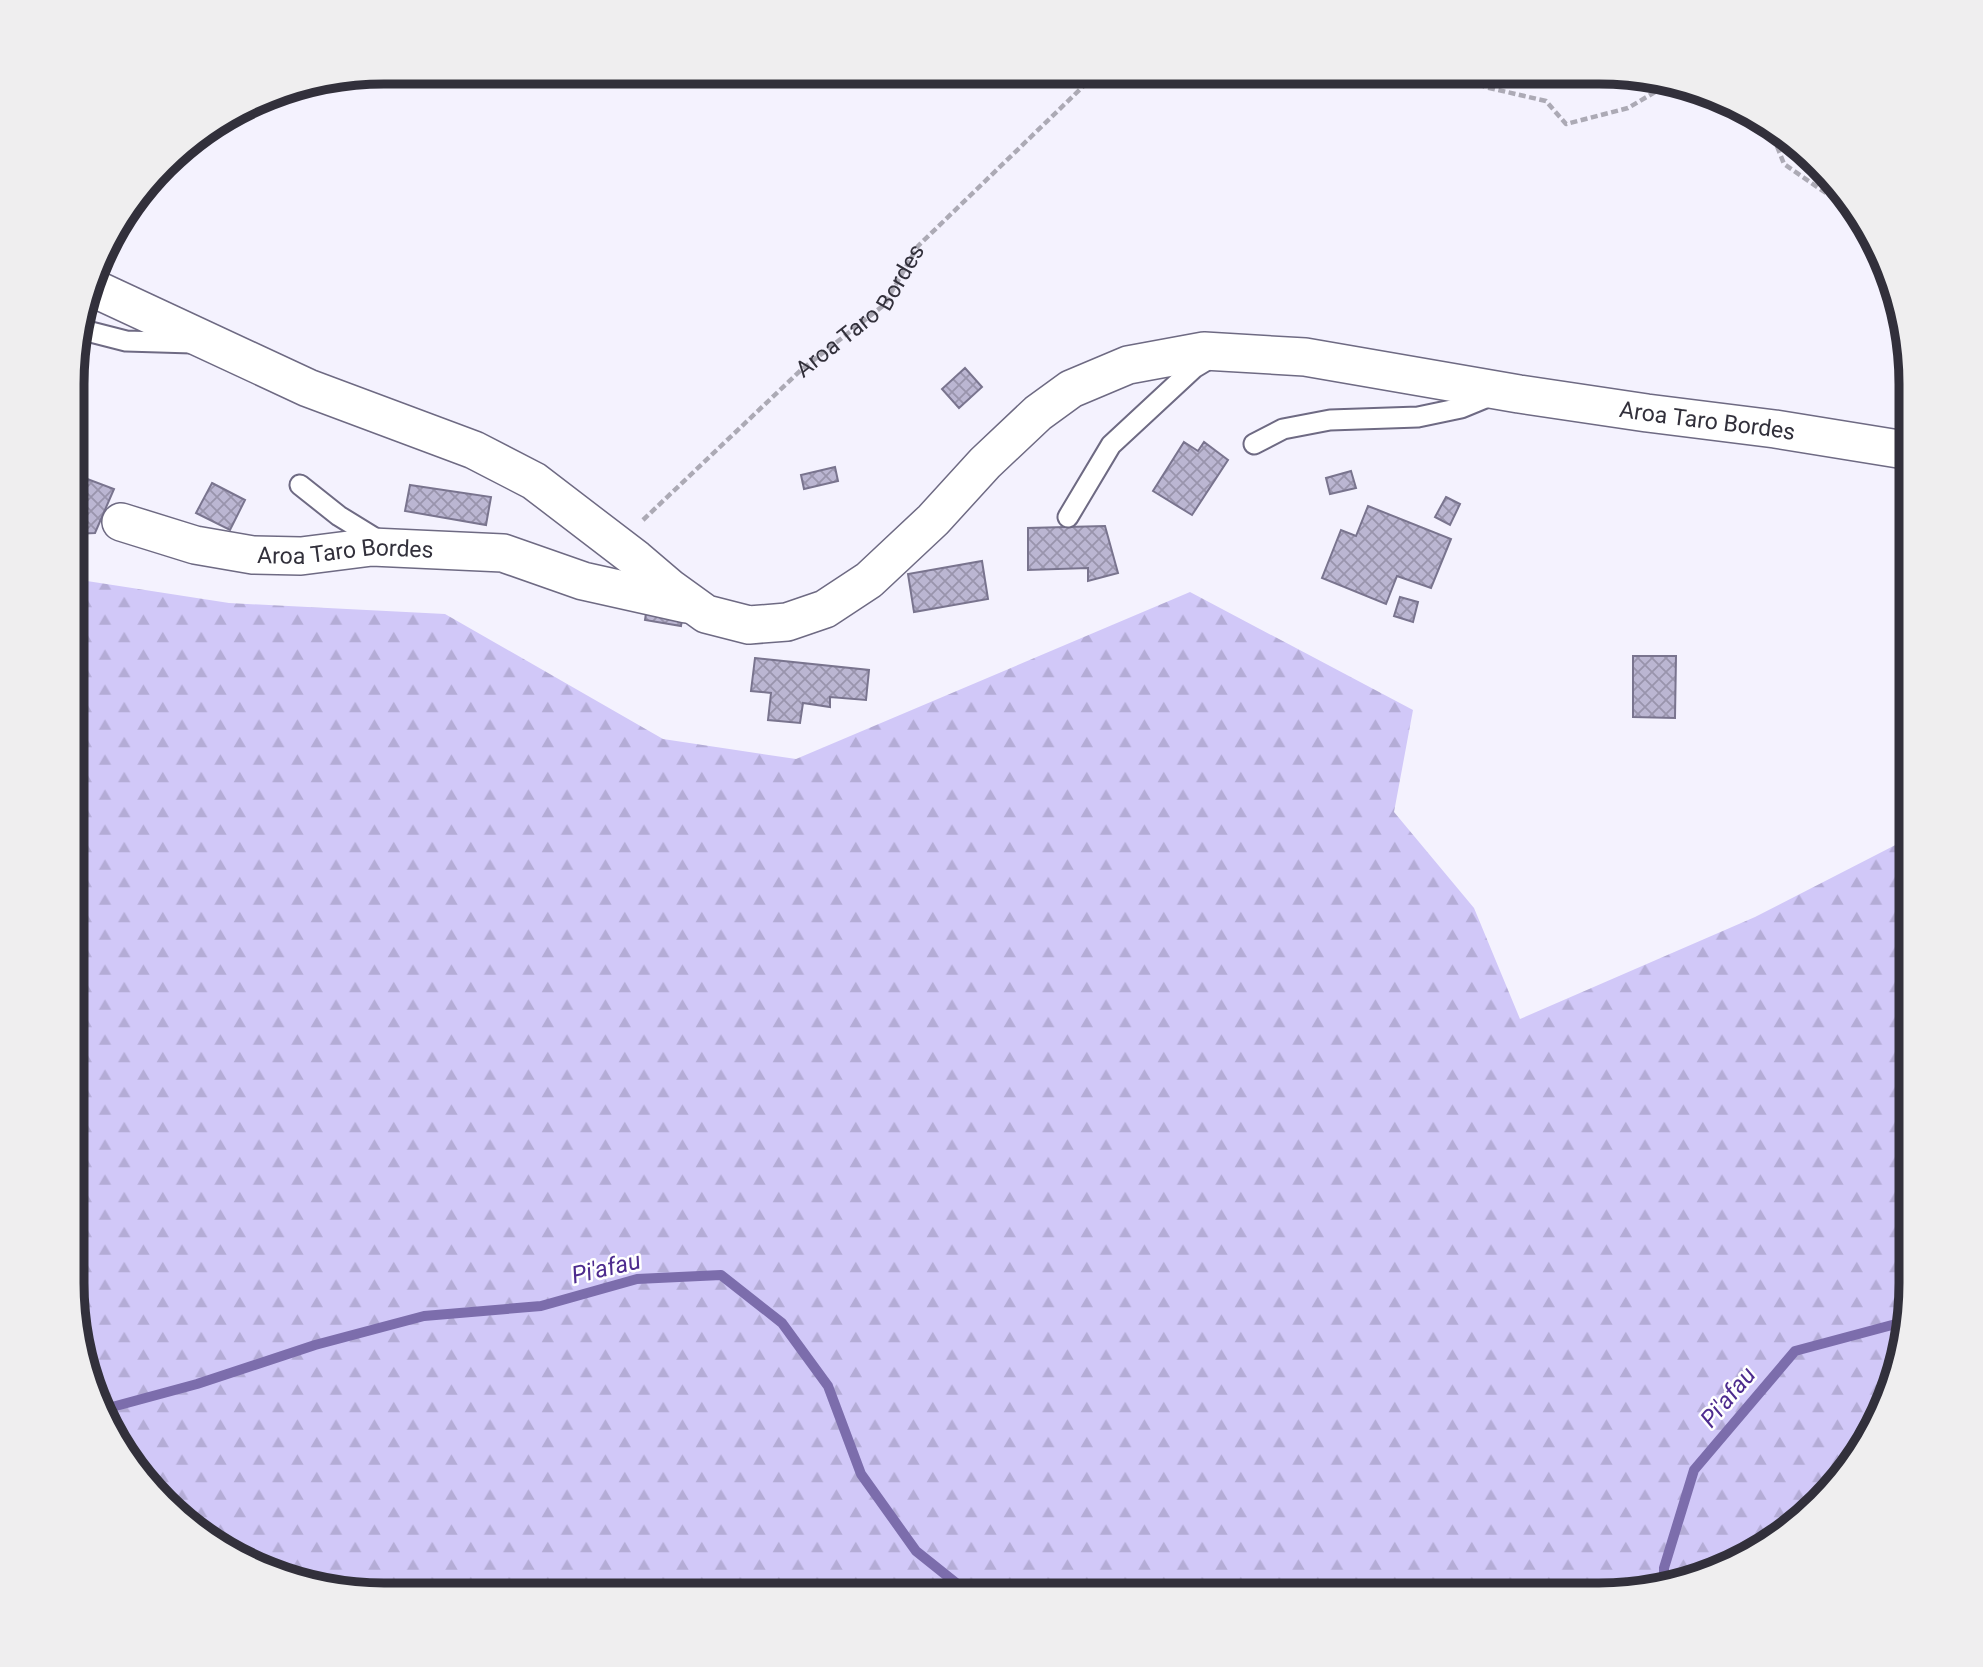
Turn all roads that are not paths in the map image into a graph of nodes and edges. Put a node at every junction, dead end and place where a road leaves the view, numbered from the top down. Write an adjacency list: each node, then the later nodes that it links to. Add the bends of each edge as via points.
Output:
1 (99, 291): 3 (street, Aroa Taro Bordes)
2 (89, 332): 3 (lane, Aroa Taro Bordes, via 126,341)
3 (211, 343): 12 (street, Aroa Taro Bordes, via 308,388 474,450 534,481)
4 (1222, 352): 5 (street, Aroa Taro Bordes, via 1305,357); 9 (lane, via 1194,368 1111,445); 12 (street, Aroa Taro Bordes, via 1128,365 1071,389 1038,413 869,580 825,610 787,622 749,625 706,614)
5 (1503, 391): 6 (lane, via 1461,408 1418,417 1330,420 1283,429); 7 (street, Aroa Taro Bordes)
6 (1254, 444)
7 (1899, 450)
8 (300, 485): 11 (lane)
9 (1068, 517)
10 (121, 522): 11 (street, Aroa Taro Bordes, via 195,545 253,555 301,556)
11 (390, 547): 12 (street, Aroa Taro Bordes, via 503,553 583,581)
12 (694, 605)

